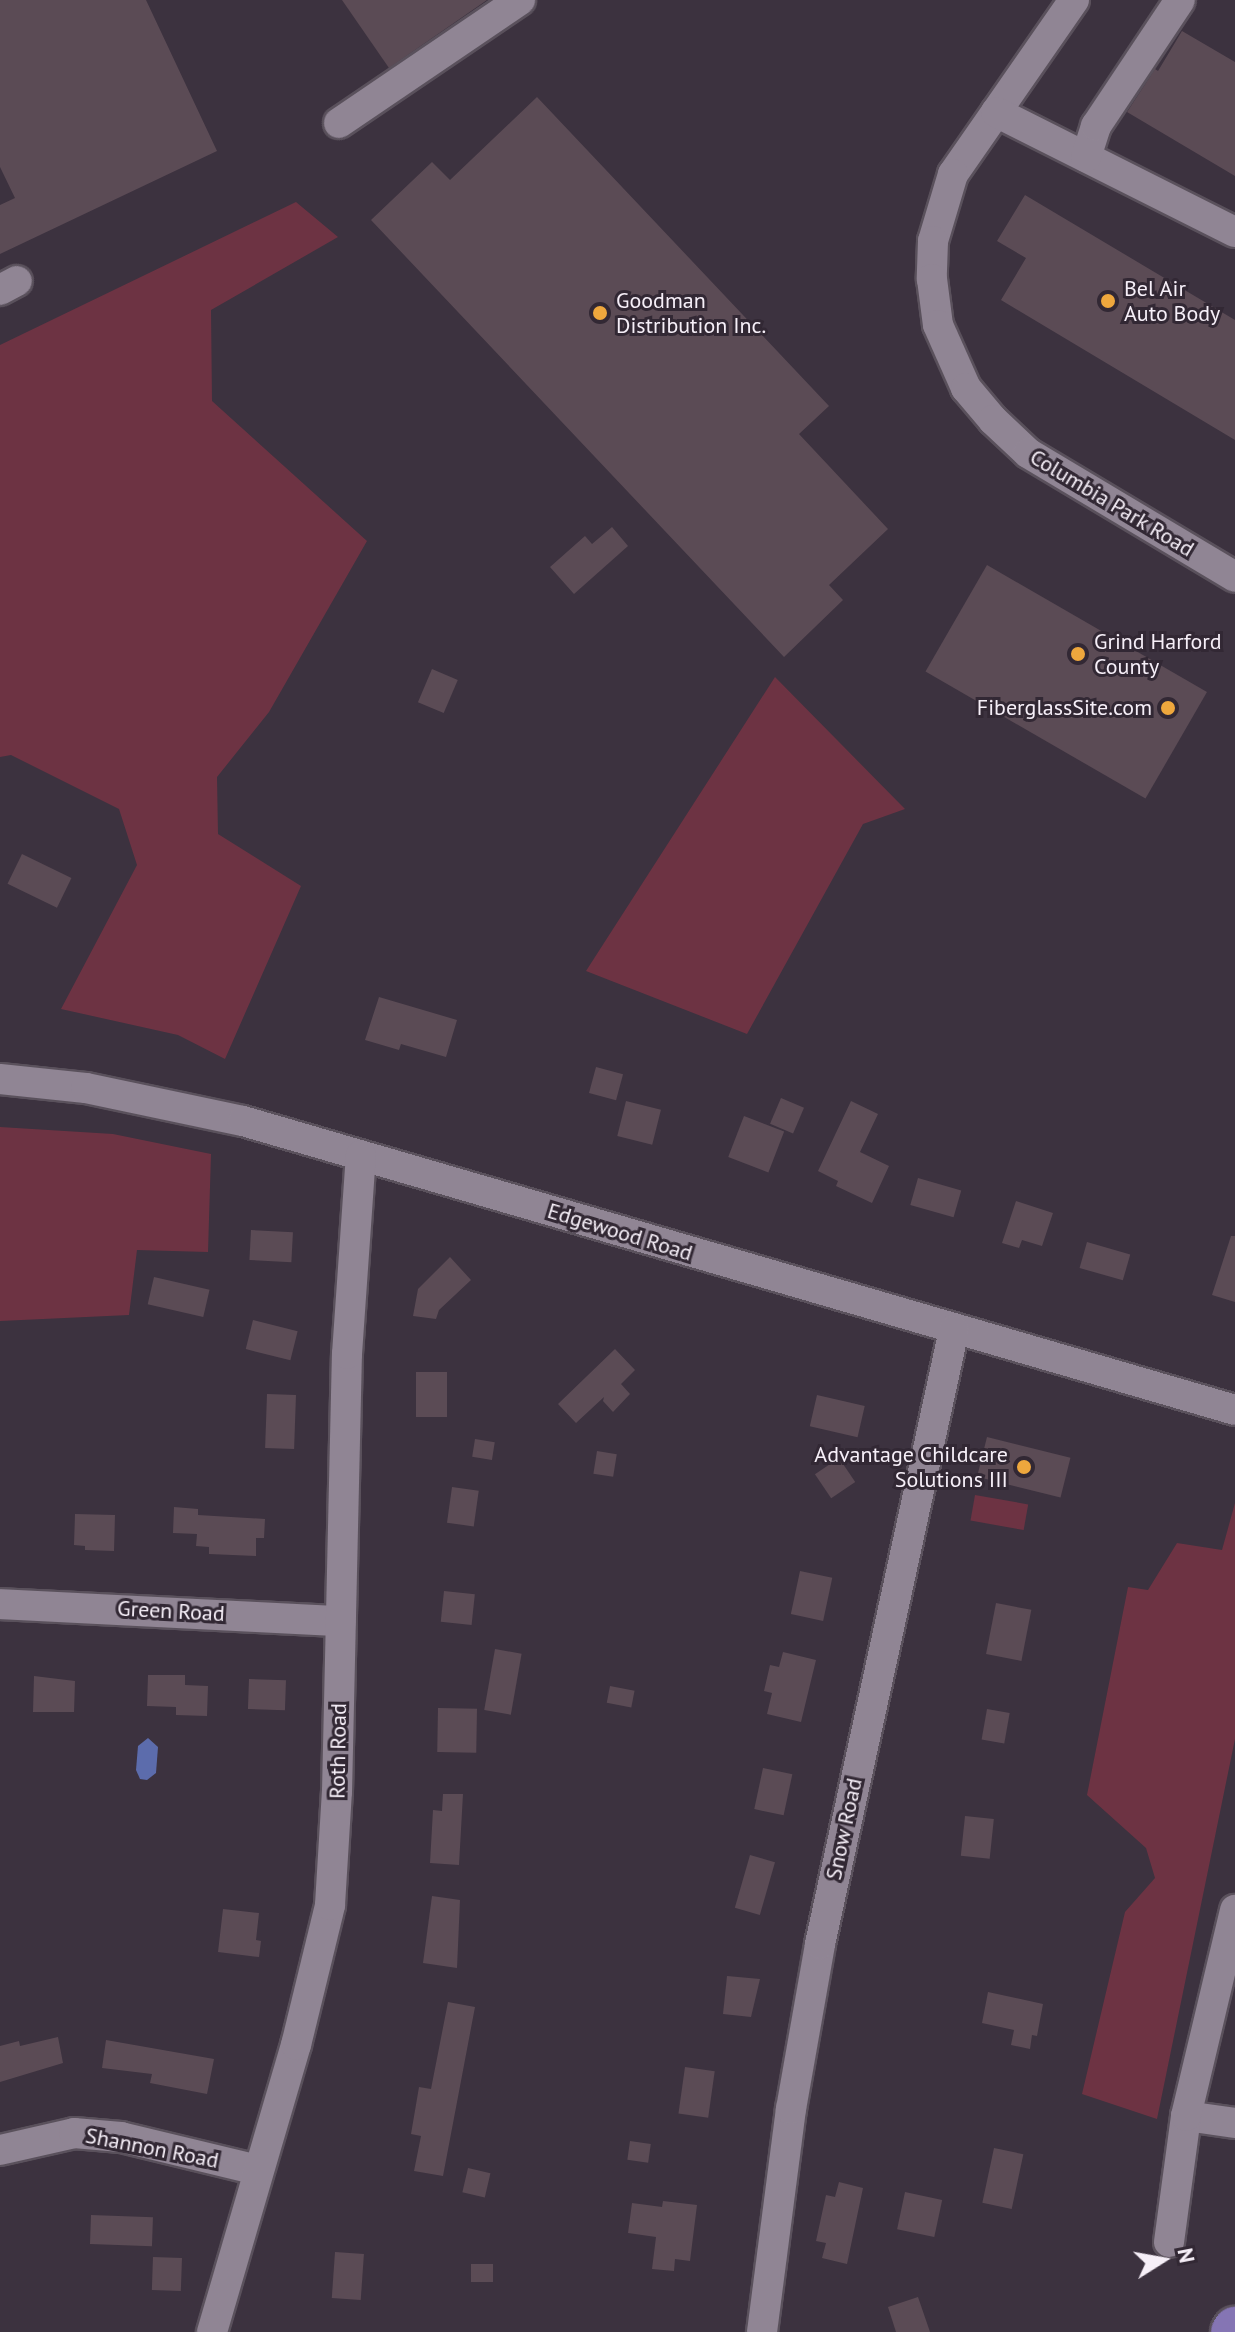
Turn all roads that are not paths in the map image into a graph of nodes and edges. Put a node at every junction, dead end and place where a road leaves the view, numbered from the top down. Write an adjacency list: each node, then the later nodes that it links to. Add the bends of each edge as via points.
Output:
1 (520, 0): 5 (street)
2 (1074, 0): 4 (street, Columbia Park Road)
3 (1180, 0): 6 (street, via 1096,126)
4 (996, 112): 6 (street); 8 (street, Columbia Park Road, via 953,174 933,241 938,325 966,388 1028,453)
5 (339, 123)
6 (1086, 157): 7 (street)
7 (1235, 232)
8 (1235, 577)
9 (0, 1079): 10 (street, Edgewood Road, via 183,1106)
10 (361, 1155): 11 (street, Edgewood Road); 14 (street, Roth Road, via 347,1354)
11 (954, 1330): 12 (street, Edgewood Road); 22 (street, Snow Road, via 820,1944 791,2109)
12 (1235, 1410)
13 (0, 1604): 14 (street, Green Road)
14 (341, 1621): 19 (street, Roth Road, via 330,1905 296,2045)
15 (1235, 1910): 16 (street)
16 (1186, 2116): 17 (street); 20 (street)
17 (1235, 2123)
18 (0, 2150): 19 (street, Shannon Road, via 84,2133)
19 (257, 2170): 21 (street, Roth Road)
20 (1169, 2242)
21 (212, 2332)
22 (762, 2332)

